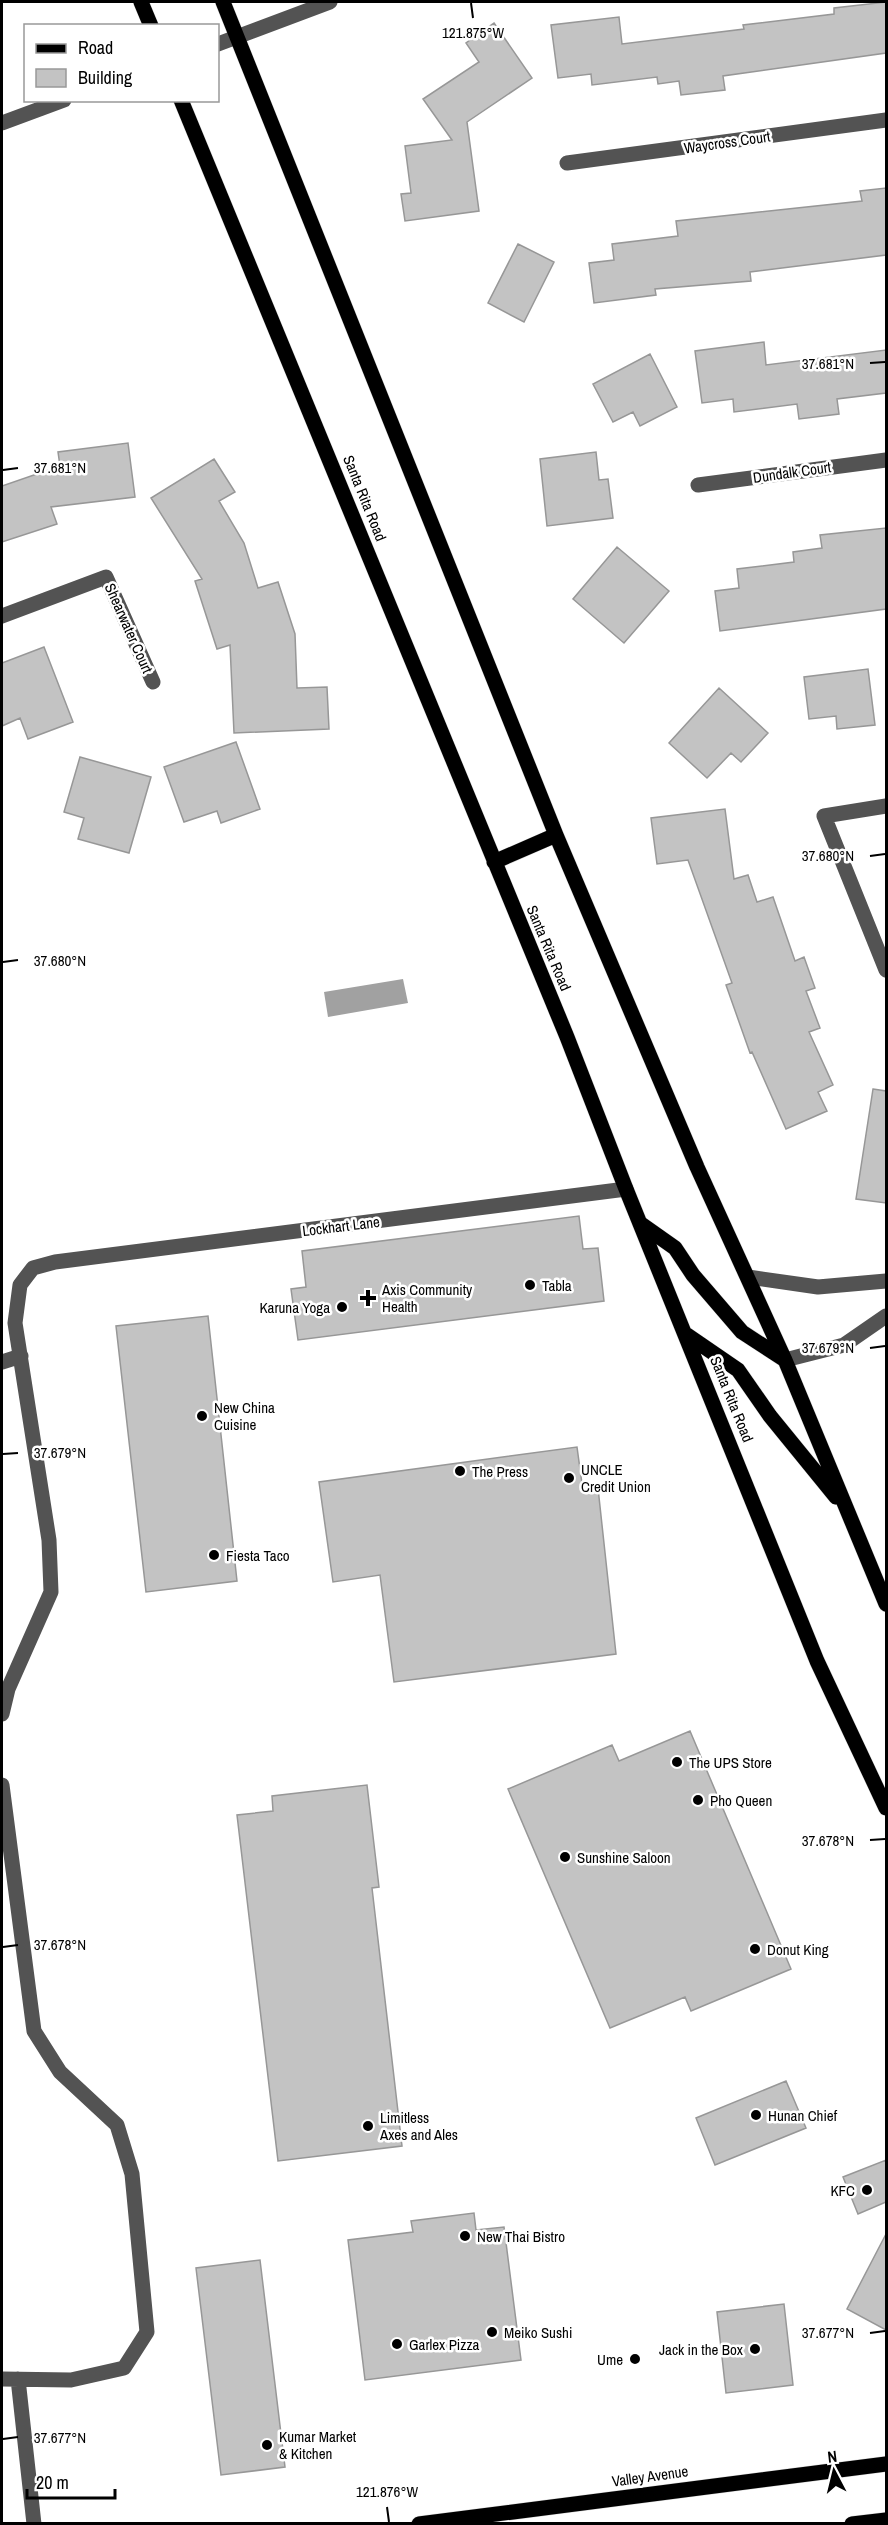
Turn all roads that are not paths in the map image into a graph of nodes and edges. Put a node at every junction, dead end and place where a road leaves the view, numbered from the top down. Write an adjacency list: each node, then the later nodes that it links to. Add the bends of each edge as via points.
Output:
1 (141, 2): 4 (main road)
2 (223, 2): 5 (main road)
3 (330, 2): 5 (street)
4 (150, 24)
5 (237, 36): 6 (street); 17 (main road)
6 (219, 44)
7 (59, 102): 10 (street)
8 (182, 102): 18 (main road, Santa Rita Road)
9 (886, 120): 11 (street, Waycross Court)
10 (2, 123)
11 (567, 163)
12 (886, 460): 13 (street, Dundalk Court)
13 (698, 485)
14 (2, 616): 15 (street, Shearwater Court, via 106,577)
15 (153, 682)
16 (886, 806): 19 (street, via 824,816)
17 (556, 835): 18 (main road); 22 (main road)
18 (494, 862): 20 (main road, Santa Rita Road)
19 (886, 970)
20 (626, 1189): 21 (main road, Santa Rita Road); 26 (street, Lockhart Lane, via 55,1262 33,1268 20,1286 15,1323)
21 (640, 1223): 25 (main road, Santa Rita Road); 27 (main road, via 675,1248 742,1332)
22 (748, 1277): 23 (street, via 818,1287); 27 (main road)
23 (886, 1281)
24 (886, 1316): 27 (street, via 844,1345)
25 (687, 1335): 29 (main road, via 738,1370); 33 (main road, Santa Rita Road, via 818,1661)
26 (21, 1356): 28 (street); 31 (street, Lockhart Lane, via 49,1540 51,1592 8,1689)
27 (785, 1360): 29 (main road)
28 (2, 1362)
29 (846, 1509): 30 (main road)
30 (886, 1605)
31 (2, 1714)
32 (2, 1785): 35 (street, via 34,2031 60,2072 117,2125 132,2174 147,2332 124,2368 72,2380)
33 (886, 1808)
34 (2, 2379): 35 (street)
35 (18, 2379): 38 (street)
36 (886, 2464): 39 (main road, Valley Avenue)
37 (886, 2520): 40 (main road)
38 (34, 2523)
39 (419, 2523)
40 (852, 2523)

